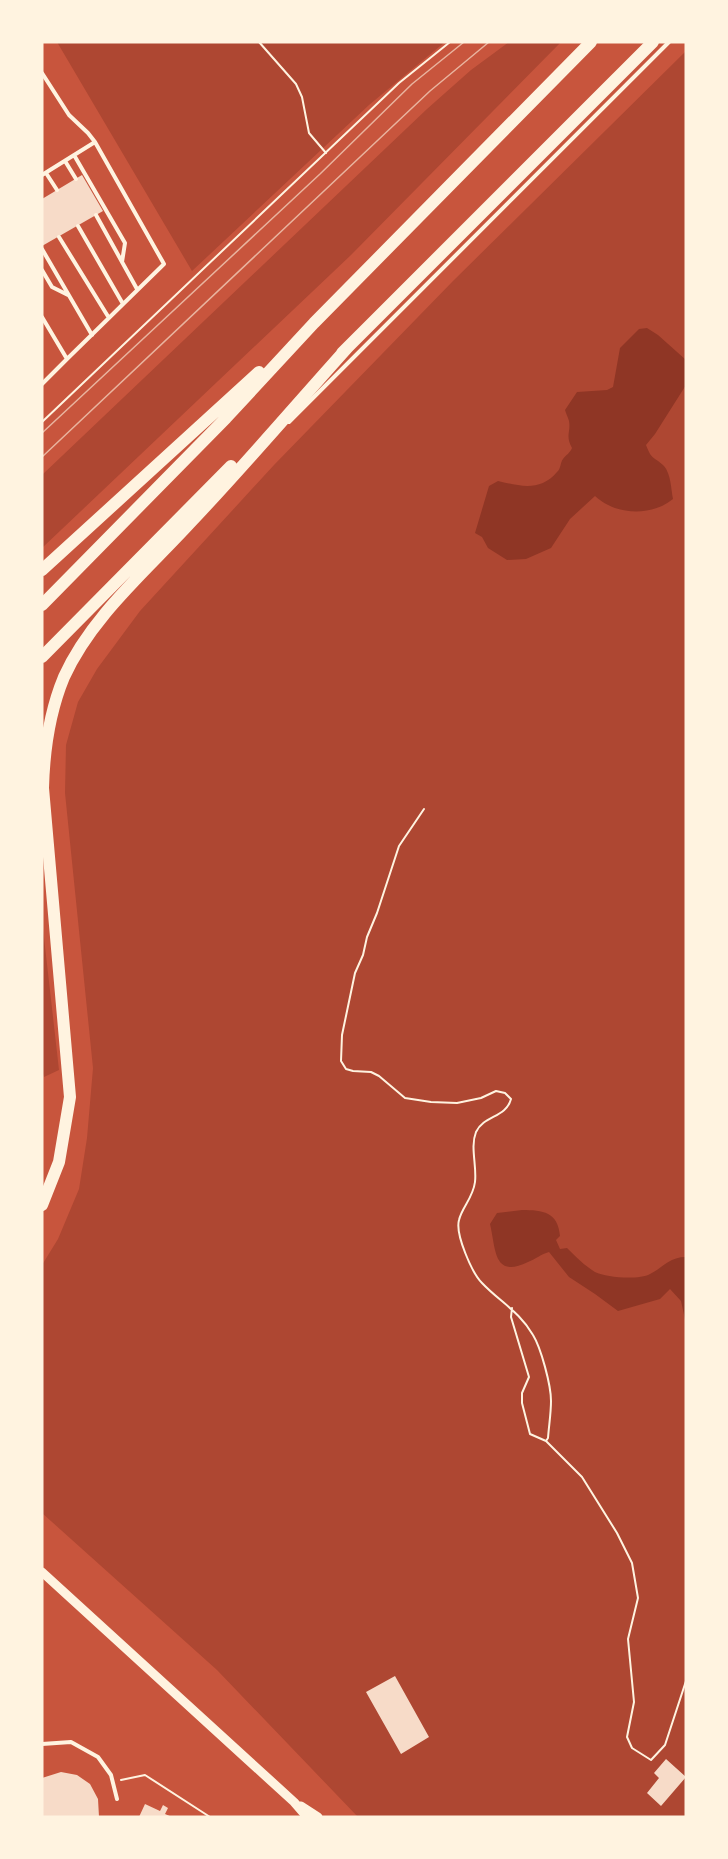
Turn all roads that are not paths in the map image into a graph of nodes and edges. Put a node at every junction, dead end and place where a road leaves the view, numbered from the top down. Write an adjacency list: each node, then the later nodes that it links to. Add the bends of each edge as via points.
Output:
1 (584, 42): 7 (lane)
2 (591, 42): 7 (highway)
3 (653, 42): 26 (highway)
4 (669, 42): 29 (lane)
5 (42, 72): 6 (lane, via 63,107)
6 (95, 142): 8 (lane); 19 (lane, via 164,264)
7 (491, 144): 24 (highway)
8 (74, 155): 9 (lane); 17 (lane, via 125,243)
9 (65, 161): 10 (lane); 11 (lane)
10 (44, 174): 12 (lane)
11 (76, 179)
12 (57, 190)
13 (96, 215): 17 (lane)
14 (78, 226): 21 (lane)
15 (59, 237): 23 (lane)
16 (42, 249): 20 (lane)
17 (122, 262): 19 (lane)
18 (42, 270): 20 (lane, via 52,287)
19 (137, 289): 21 (lane)
20 (69, 295): 25 (lane)
21 (123, 304): 23 (lane)
22 (42, 317): 27 (lane)
23 (109, 318): 25 (lane)
24 (314, 323): 30 (highway); 31 (highway)
25 (92, 334): 27 (lane)
26 (348, 347): 29 (highway); 32 (highway)
27 (67, 359): 28 (lane)
28 (42, 384)
29 (192, 521): 33 (highway, via 85,639 64,676 47,731 43,788 70,1097 59,1162)
30 (42, 570)
31 (42, 605)
32 (42, 657)
33 (42, 1205)
34 (42, 1572): 37 (main road)
35 (42, 1744): 36 (lane, via 71,1742 98,1757 111,1775)
36 (117, 1799)
37 (294, 1802): 38 (main road); 39 (main road)
38 (306, 1817)
39 (318, 1817)

